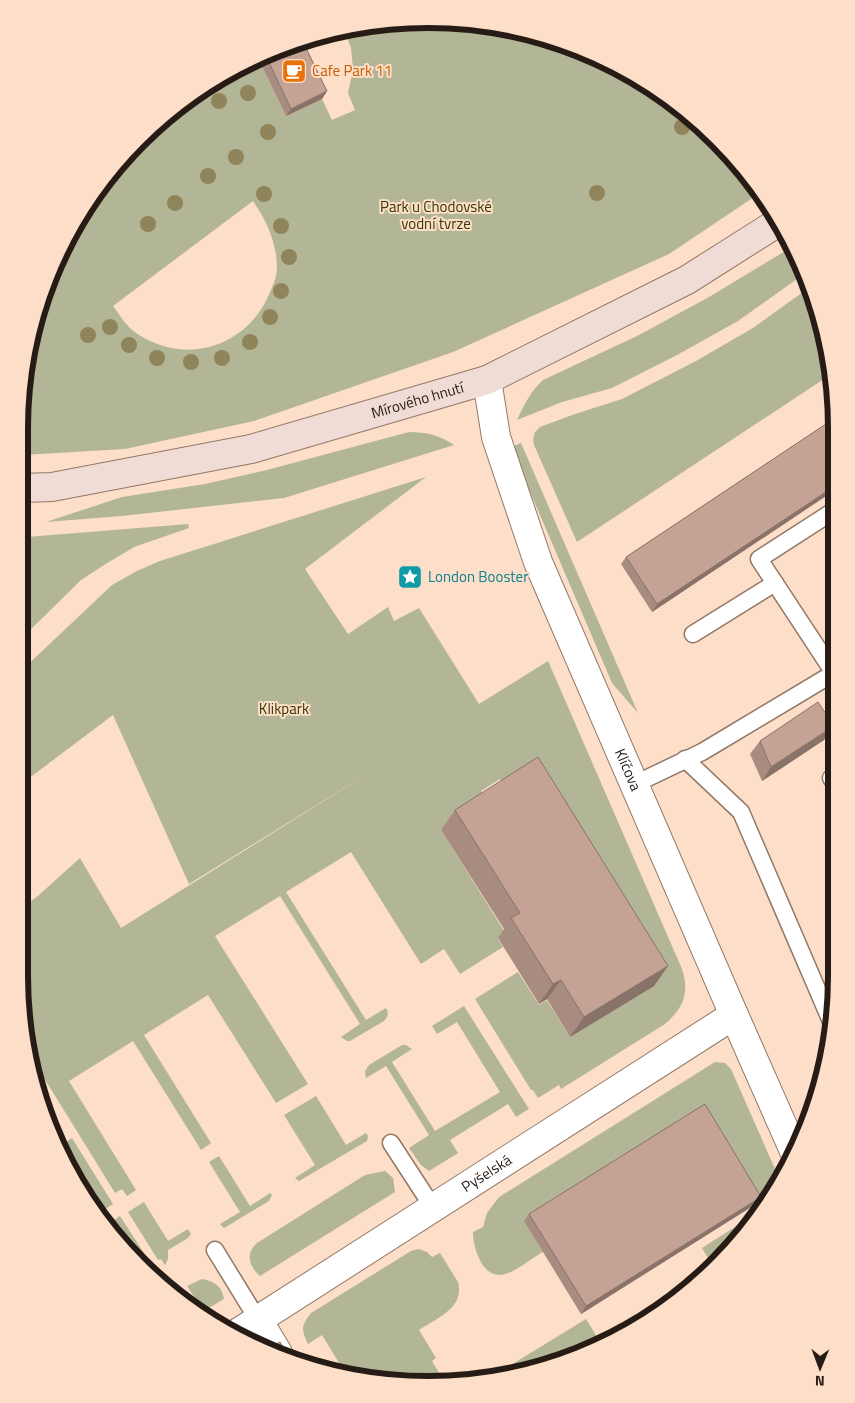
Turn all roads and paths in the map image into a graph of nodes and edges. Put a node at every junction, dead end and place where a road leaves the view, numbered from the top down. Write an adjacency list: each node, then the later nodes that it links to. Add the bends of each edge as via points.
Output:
1 (773, 226): 2 (main road, Mírového hnutí, via 687,280)
2 (487, 380): 3 (main road, Mírového hnutí, via 251,449 52,487); 10 (street, Klíčova, via 496,437 538,562)
3 (28, 488)
4 (828, 515): 5 (lane, via 759,559)
5 (775, 583): 6 (lane); 7 (lane)
6 (693, 634)
7 (828, 664)
8 (828, 677): 9 (lane)
9 (685, 759): 10 (lane); 11 (lane, via 741,812)
10 (635, 784): 12 (street, Klíčova)
11 (826, 1010)
12 (734, 1015): 14 (street, Klíčova); 15 (street, Pyšelská)
13 (391, 1143): 15 (lane)
14 (790, 1143)
15 (432, 1206): 17 (street, Pyšelská)
16 (215, 1250): 17 (lane)
17 (248, 1326): 18 (street)
18 (264, 1340)

